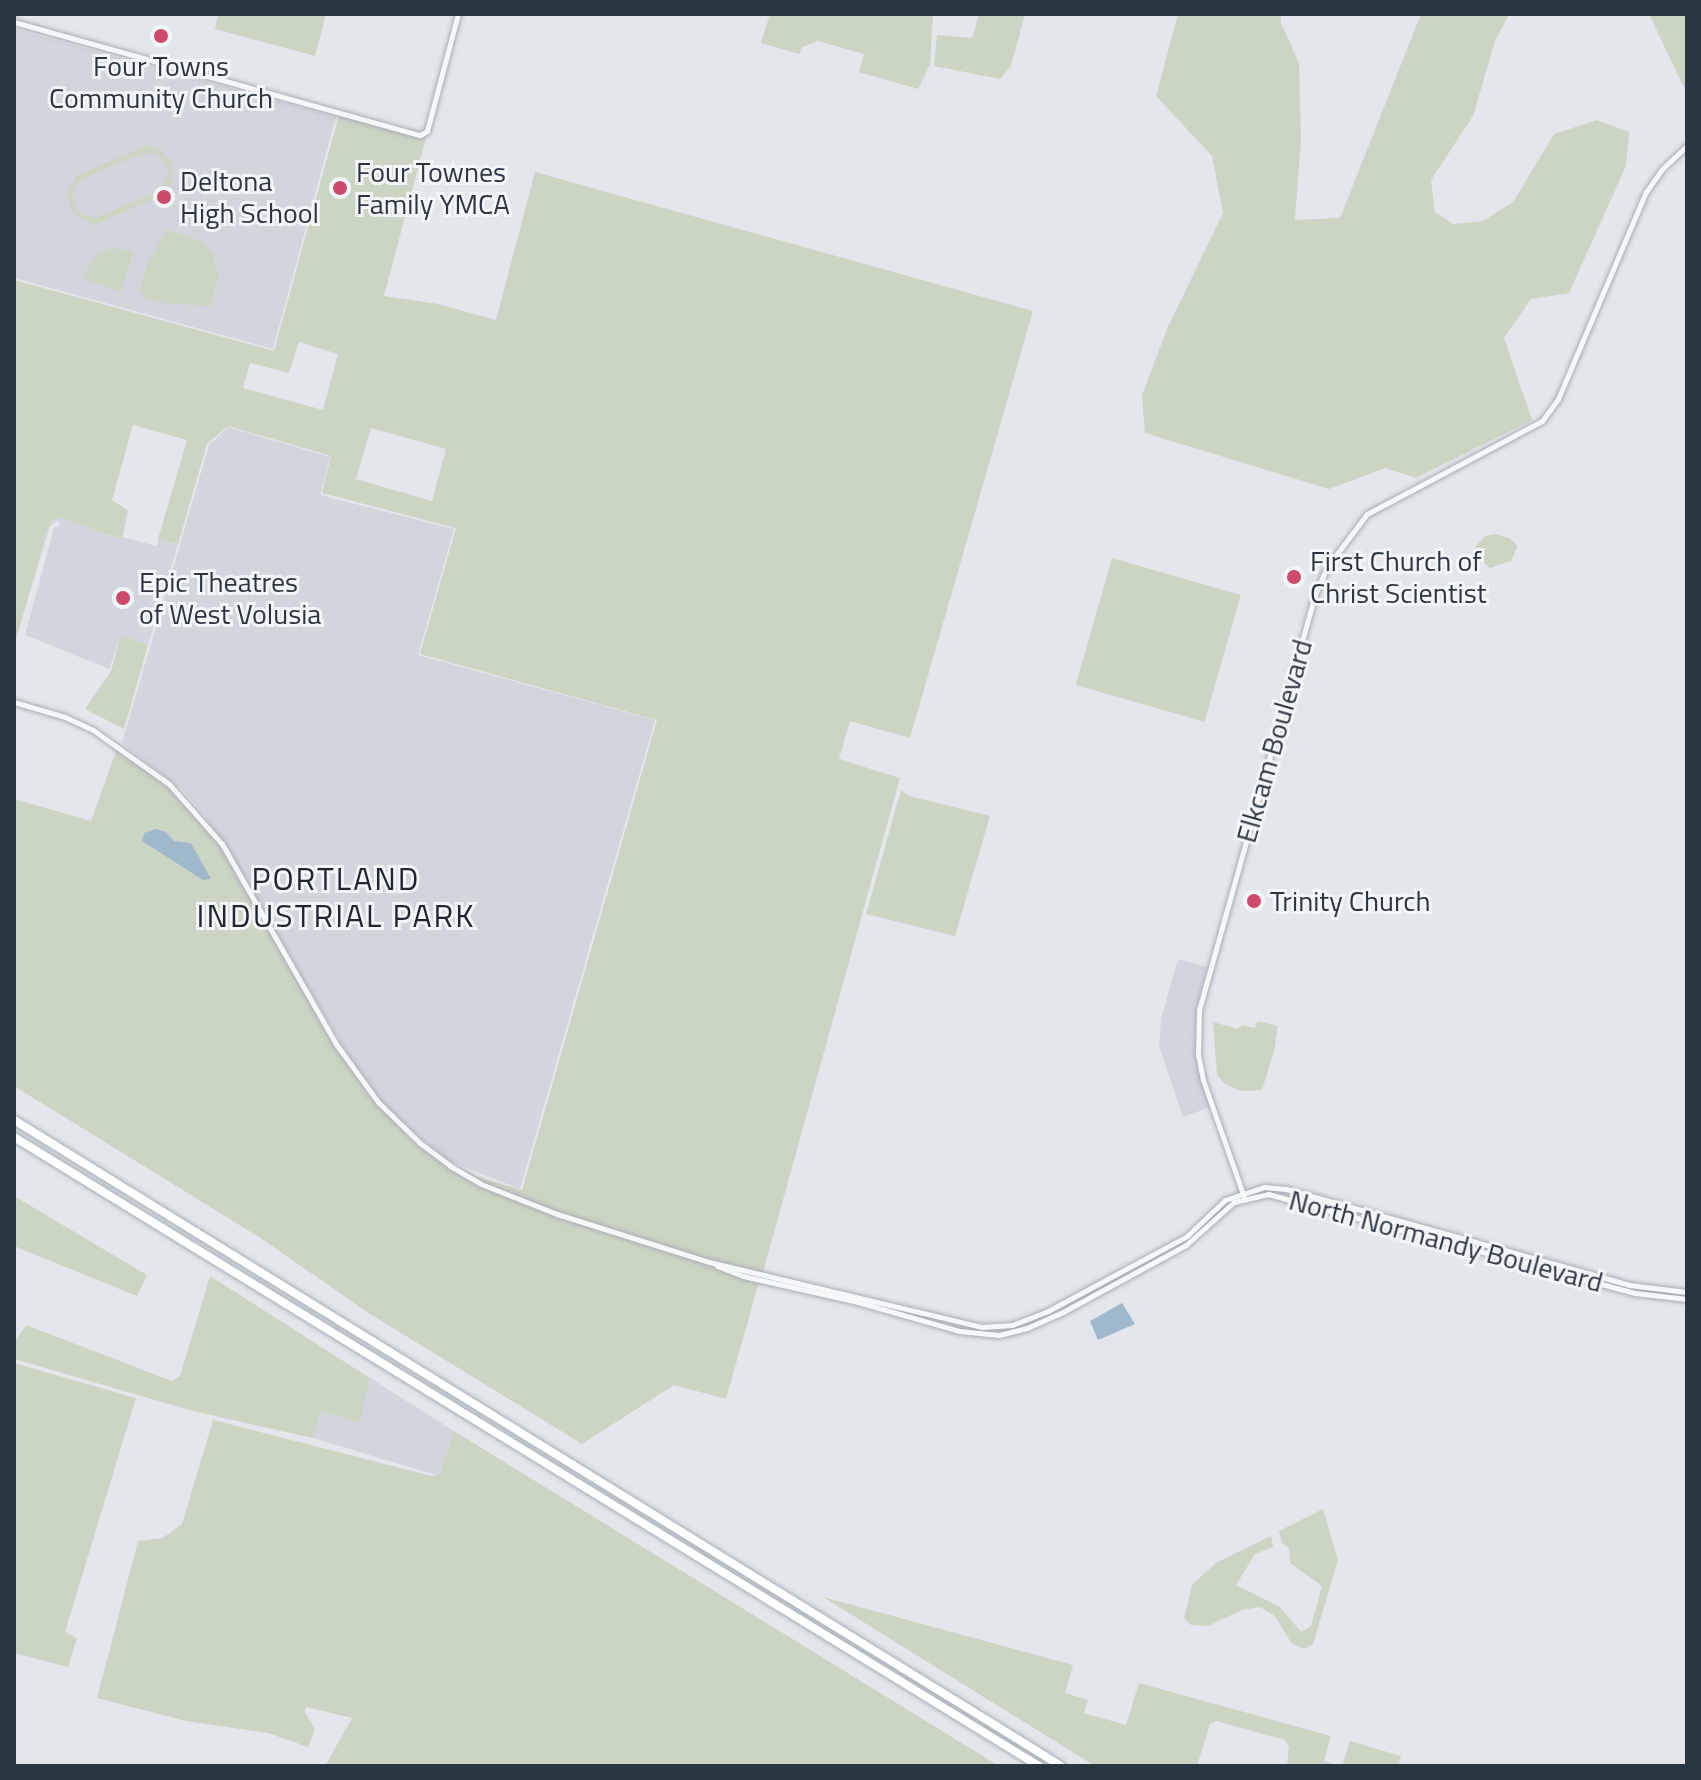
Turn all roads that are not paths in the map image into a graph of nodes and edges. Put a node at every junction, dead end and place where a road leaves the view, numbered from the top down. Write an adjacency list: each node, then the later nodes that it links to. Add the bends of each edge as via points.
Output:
1 (458, 14): 2 (street, via 425,135)
2 (14, 22)
3 (1687, 146): 7 (street, Elkcam Boulevard, via 1646,192 1558,399 1542,421 1367,514 1327,567 1316,592 1199,1010 1203,1080)
4 (14, 702): 7 (street, via 93,730 159,775 197,812 244,880 359,1078 420,1143 450,1166 509,1196 743,1276 959,1331 999,1335 1041,1323 1186,1245)
5 (14, 1120): 11 (highway)
6 (14, 1137): 10 (highway)
7 (1243, 1195): 8 (street, North Normandy Boulevard, via 1264,1187 1286,1189 1629,1285); 9 (street, North Normandy Boulevard, via 1290,1197 1635,1293)
8 (1687, 1292)
9 (1687, 1299)
10 (1039, 1766)
11 (1061, 1766)

